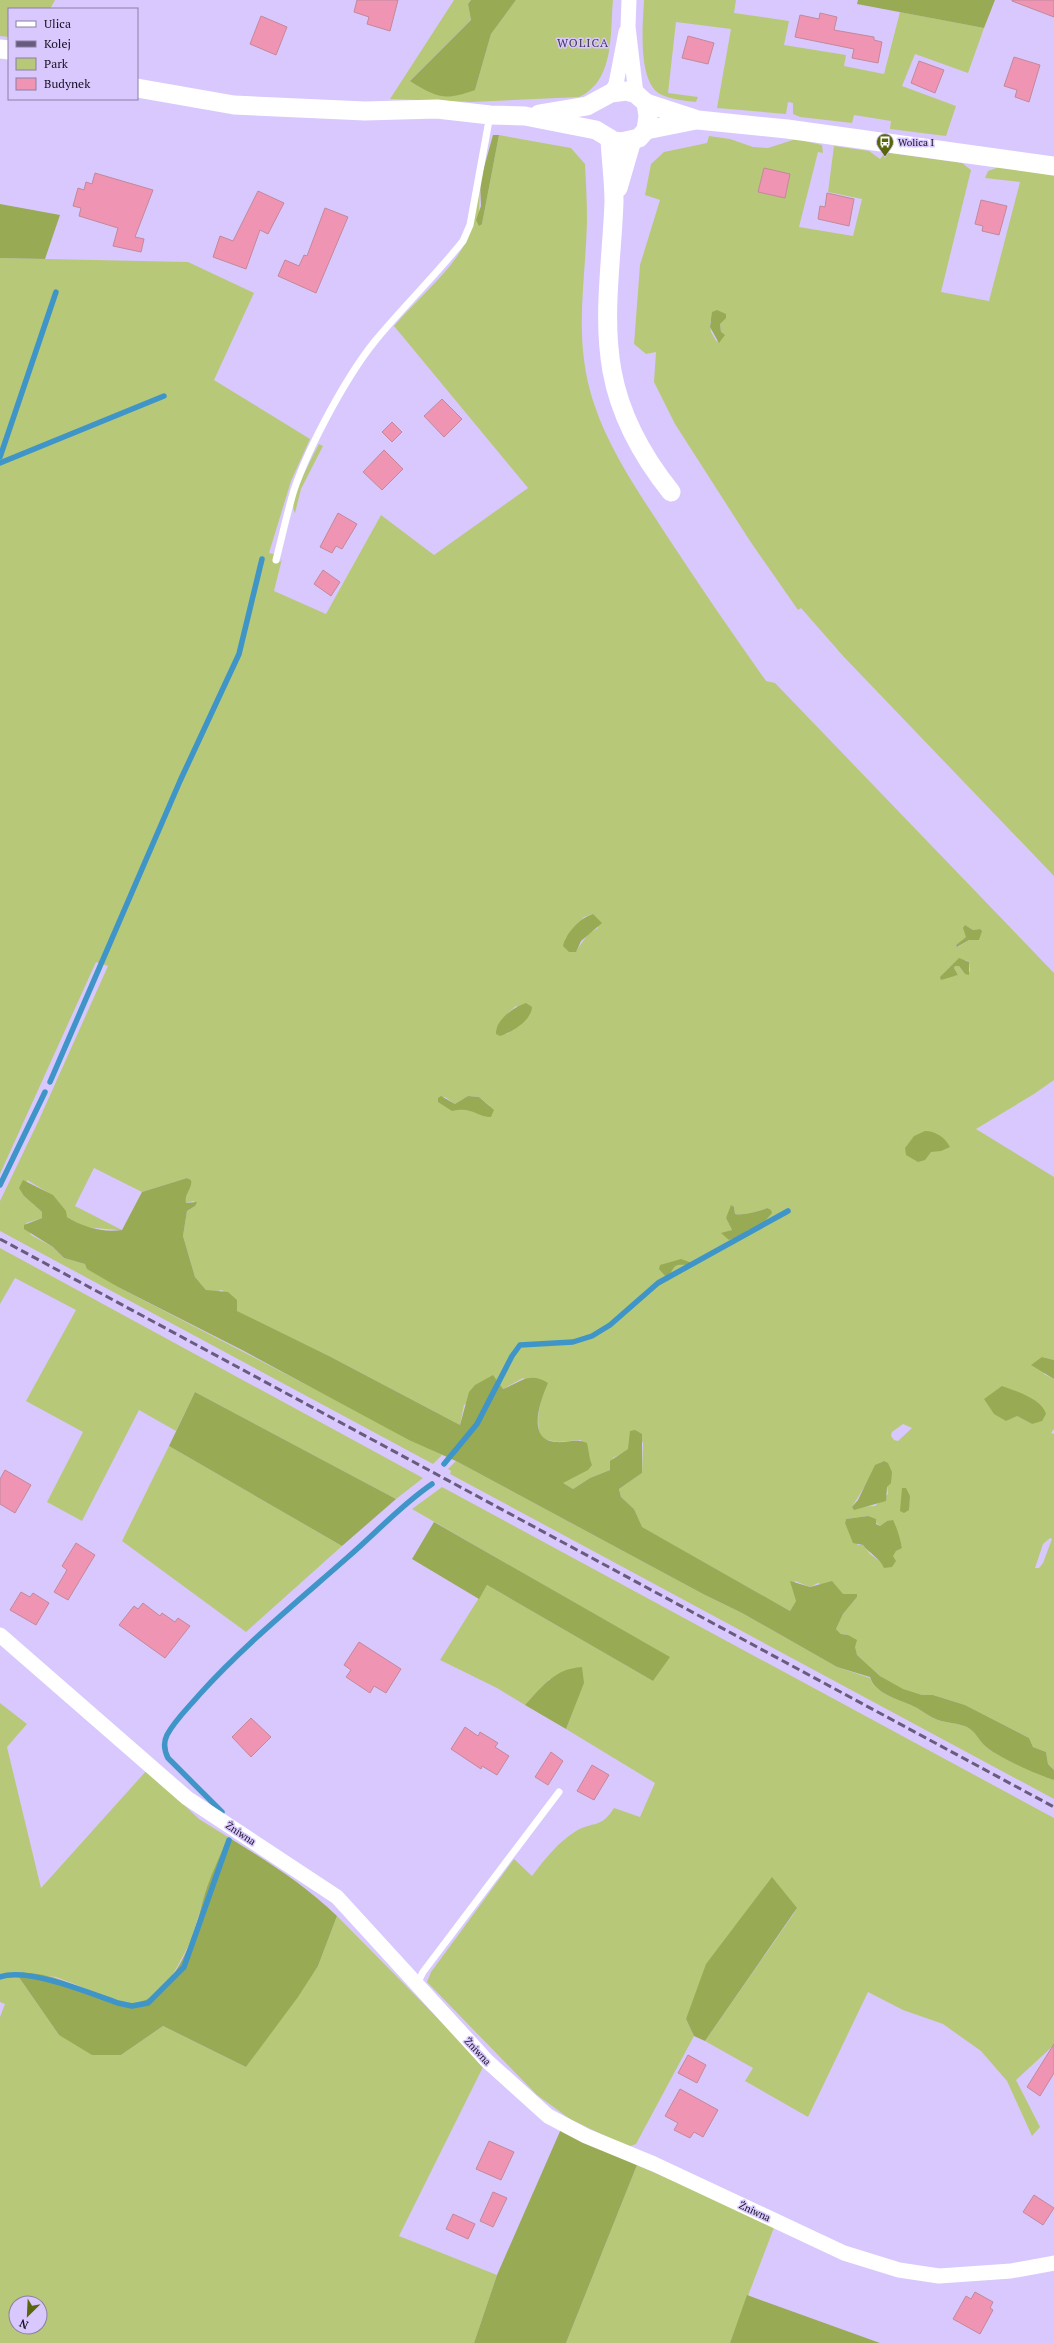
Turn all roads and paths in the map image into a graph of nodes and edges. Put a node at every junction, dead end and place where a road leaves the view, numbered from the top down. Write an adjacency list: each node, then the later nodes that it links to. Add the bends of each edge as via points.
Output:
1 (629, 0): 2 (street)
2 (628, 27): 4 (street, via 623,40 616,84); 5 (street)
3 (138, 88): 6 (street, via 234,105 365,111 437,109)
4 (605, 97): 5 (street, via 618,91); 7 (street, via 587,106); 9 (street, via 594,111)
5 (641, 98): 8 (street); 10 (street, via 648,116)
6 (490, 115): 7 (street); 14 (lane, via 470,225 463,241 375,342 353,373 299,478)
7 (525, 116): 9 (street)
8 (698, 120): 10 (street); 11 (street, via 787,129)
9 (603, 134): 10 (street, via 621,142); 12 (street)
10 (639, 135): 12 (street)
11 (1054, 166)
12 (614, 201): 13 (street, via 608,336 612,372 632,431 654,471)
13 (671, 492)
14 (276, 560)
15 (0, 1635): 17 (street, Żniwna, via 187,1798 337,1897)
16 (559, 1792): 17 (lane, via 423,1972)
17 (417, 1984): 18 (street, Żniwna, via 487,2061 548,2116 586,2136 654,2164 844,2253 899,2270 938,2276 1011,2271)
18 (1054, 2263)

